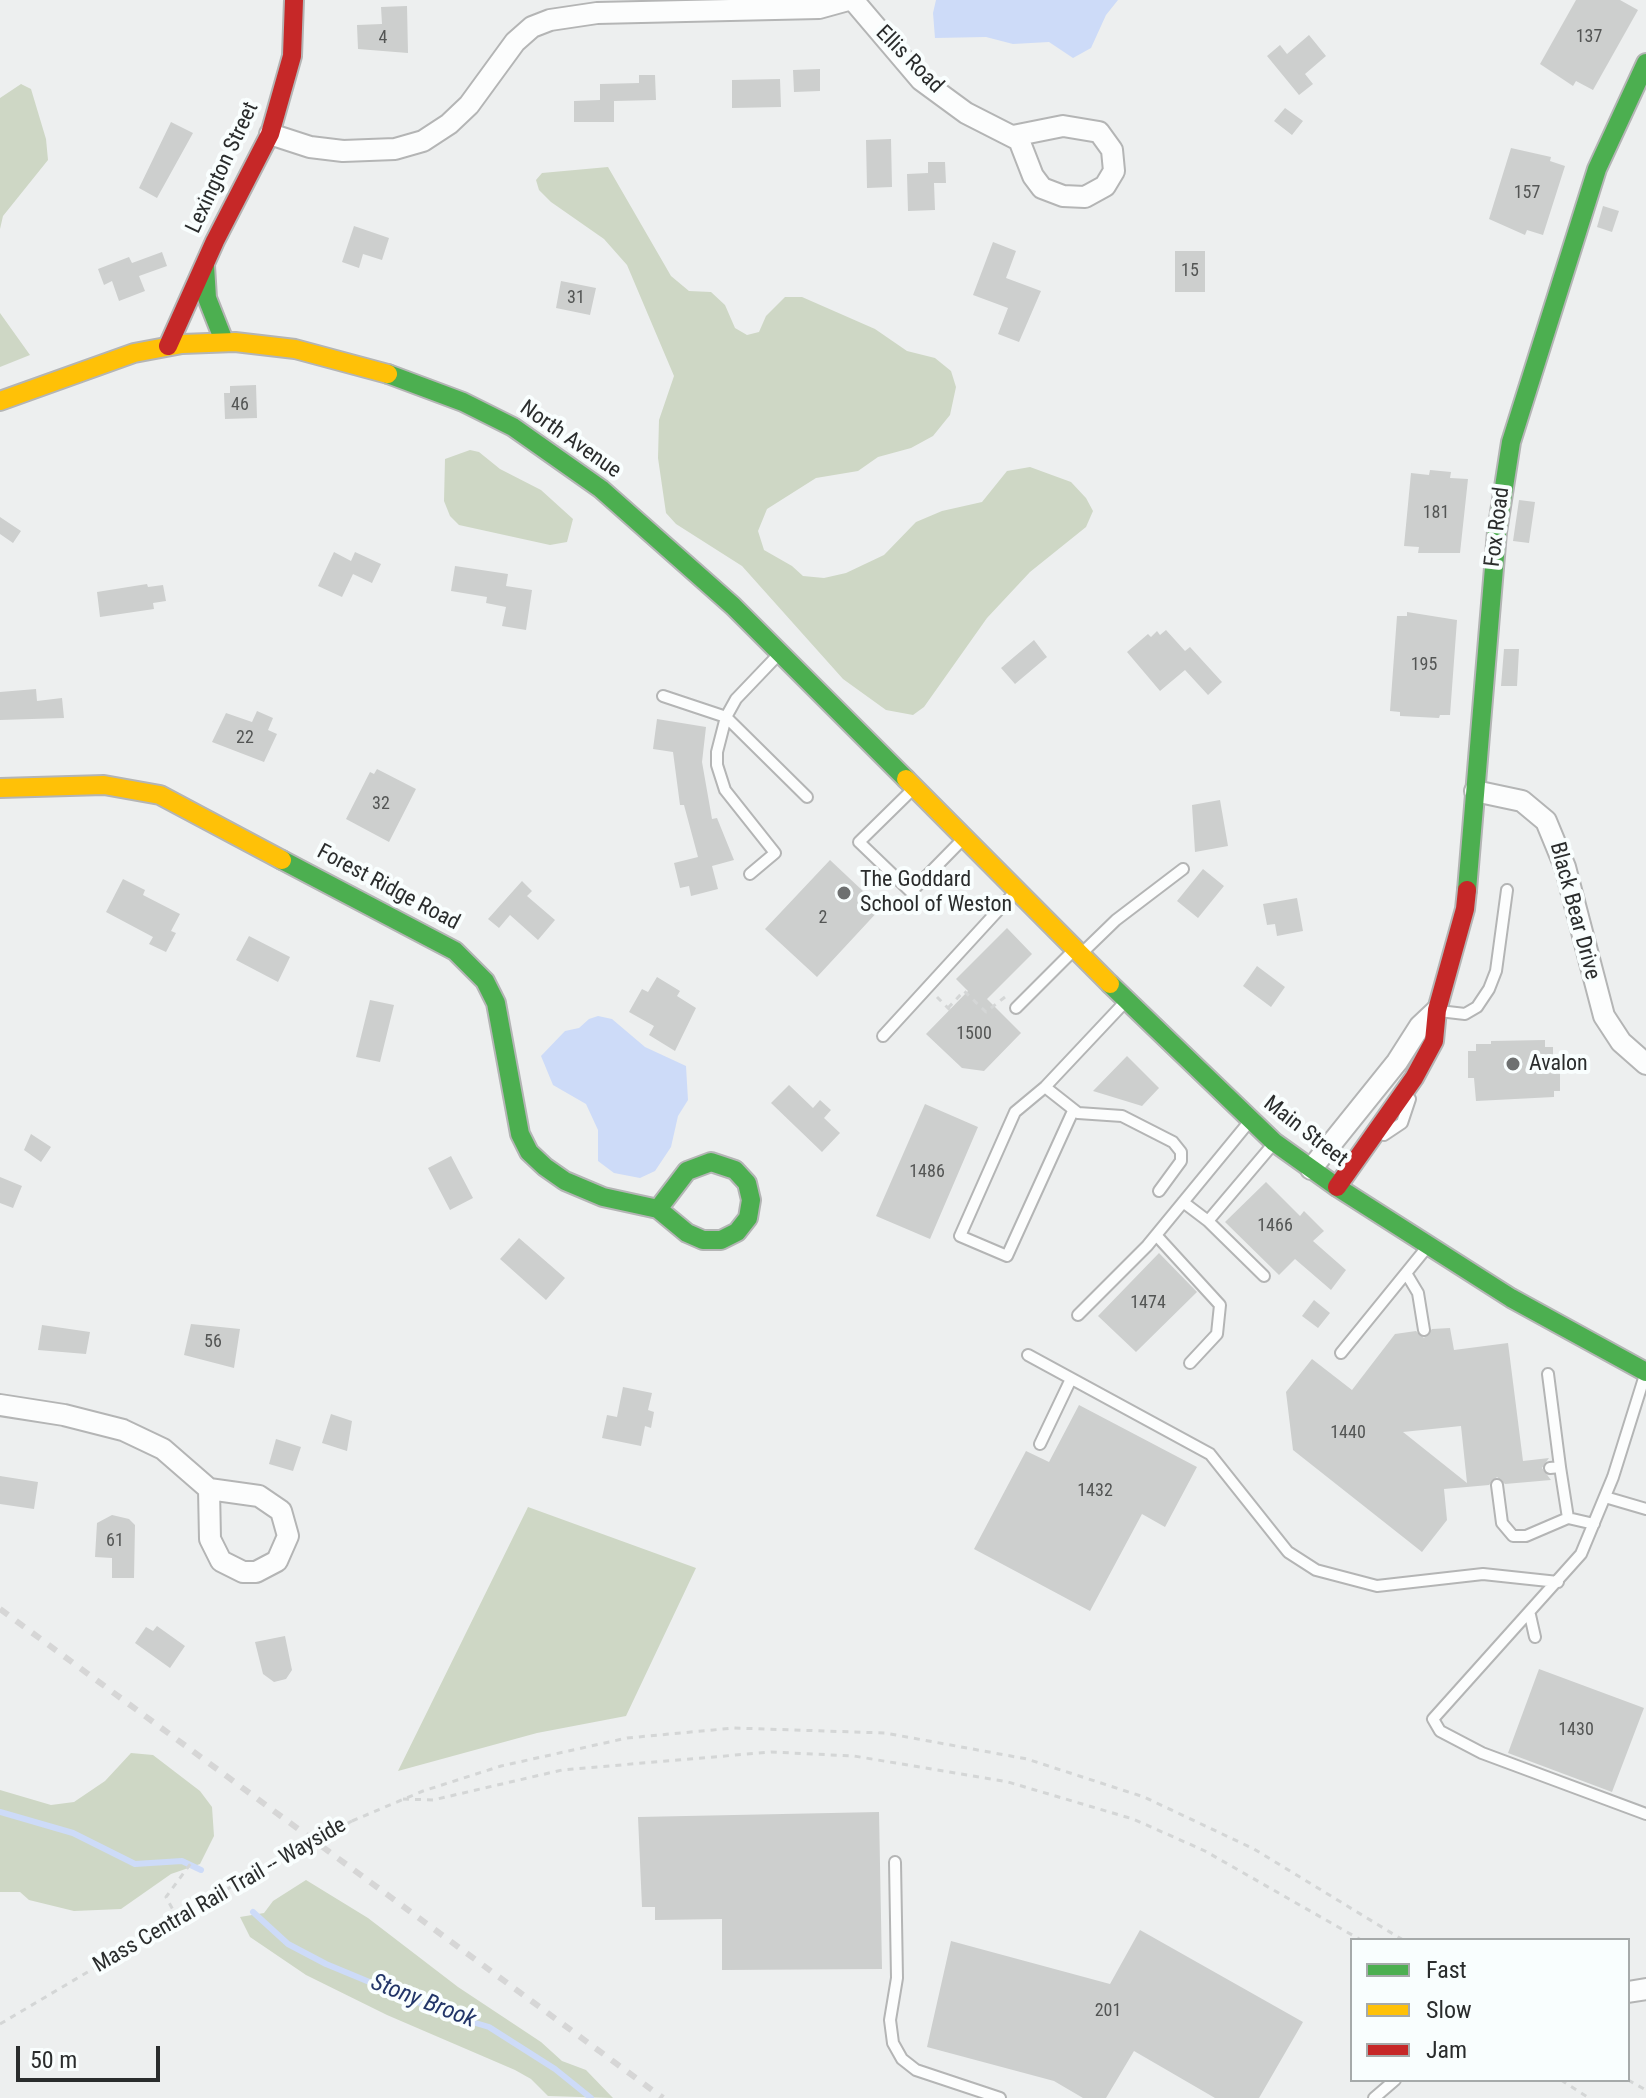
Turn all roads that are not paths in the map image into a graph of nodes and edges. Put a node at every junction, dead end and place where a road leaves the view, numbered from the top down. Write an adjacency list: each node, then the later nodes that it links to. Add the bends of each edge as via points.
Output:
1 (294, 0): 4 (street, Lexington Street, via 292,56)
2 (851, 0): 4 (street, via 819,8 561,17 524,34 469,105 423,141 395,149 343,151); 5 (street, Ellis Road, via 921,80 966,113)
3 (1646, 63): 15 (street, Fox Road, via 1597,169 1511,442 1495,545)
4 (270, 134): 6 (street, Lexington Street)
5 (1013, 136): 5 (street, via 1042,188 1063,196 1085,197 1105,186 1114,171 1112,150 1099,132 1063,126)
6 (206, 262): 7 (street, Lexington Street, via 207,298); 8 (street, Lexington Street)
7 (224, 341): 8 (street, North Avenue); 10 (street, North Avenue, via 278,346 359,365 455,398 505,422 601,489)
8 (168, 346): 9 (street, North Avenue, via 99,363)
9 (0, 401)
10 (780, 652): 12 (lane, via 743,690); 14 (street, North Avenue)
11 (663, 696): 12 (lane)
12 (726, 717): 16 (lane); 20 (lane, via 717,752 719,778 734,805 775,853)
13 (0, 788): 39 (street, Forest Ridge Road, via 104,785 172,799 455,951 477,970 496,1003 514,1112 529,1152 577,1187)
14 (915, 788): 17 (street, North Avenue); 17 (lane, via 859,842 911,892)
15 (1475, 791): 26 (street, Fox Road, via 1462,924); 28 (street, Black Bear Drive, via 1522,801 1546,821 1565,867 1604,1016 1621,1042)
16 (807, 797)
17 (964, 838): 18 (street, North Avenue)
18 (988, 861): 21 (street, Main Street)
19 (1183, 869): 23 (lane)
20 (750, 874)
21 (1017, 890): 23 (street, Main Street); 27 (lane)
22 (1507, 890): 26 (lane, via 1496,971 1486,994 1465,1014)
23 (1078, 952): 24 (street, Main Street); 25 (lane)
24 (1126, 1001): 30 (lane); 33 (street, Main Street)
25 (1016, 1008)
26 (1437, 1010): 29 (street, Fox Road); 31 (street, Fox Road, via 1434,1041)
27 (883, 1036)
28 (1646, 1064)
29 (1385, 1077): 31 (lane, via 1400,1078); 35 (street, Fox Road)
30 (1045, 1087): 32 (lane); 32 (lane, via 1015,1112 960,1236 1007,1256)
31 (1408, 1088): 36 (street, Fox Road)
32 (1073, 1111): 37 (lane, via 1122,1116 1173,1142 1181,1161)
33 (1250, 1121): 34 (street, Main Street); 38 (lane)
34 (1274, 1142): 35 (street, Main Street); 40 (lane)
35 (1311, 1169): 36 (street, Main Street)
36 (1337, 1187): 42 (street, Main Street)
37 (1159, 1191)
38 (1183, 1202): 40 (lane); 41 (lane)
39 (658, 1209): 39 (street, Forest Ridge Road, via 694,1237 721,1240 743,1226 751,1200 742,1176 711,1162 687,1171)
40 (1208, 1221): 44 (lane)
41 (1156, 1235): 45 (lane); 49 (lane, via 1220,1305 1217,1334)
42 (1428, 1246): 43 (lane); 50 (street, Main Street, via 1553,1323)
43 (1406, 1273): 46 (lane, via 1418,1293); 47 (lane)
44 (1264, 1276)
45 (1078, 1315)
46 (1424, 1330)
47 (1341, 1353)
48 (1028, 1355): 52 (lane)
49 (1190, 1363)
50 (1646, 1372): 57 (lane)
51 (1548, 1374): 59 (lane, via 1555,1467)
52 (1071, 1379): 54 (lane); 61 (lane, via 1210,1454 1288,1552 1316,1570 1377,1586 1483,1574)
53 (0, 1405): 56 (street, via 123,1430 163,1449)
54 (1040, 1444)
55 (1497, 1485): 59 (lane, via 1502,1523 1513,1536 1526,1536)
56 (209, 1489): 56 (street, via 259,1496 281,1511 288,1536 277,1561 256,1572 221,1561 210,1539)
57 (1605, 1497): 58 (lane); 60 (lane)
58 (1646, 1509)
59 (1568, 1518): 60 (lane)
60 (1594, 1524): 61 (lane, via 1581,1554)
61 (1558, 1582): 62 (lane)
62 (1530, 1615): 63 (lane); 64 (lane, via 1436,1711 1433,1722 1440,1731 1495,1759)
63 (1535, 1637)
64 (1643, 1813)
65 (895, 1862): 67 (lane, via 893,2043 902,2059 923,2074)
66 (1393, 2082): 68 (lane)
67 (1000, 2098)
68 (1374, 2098)

